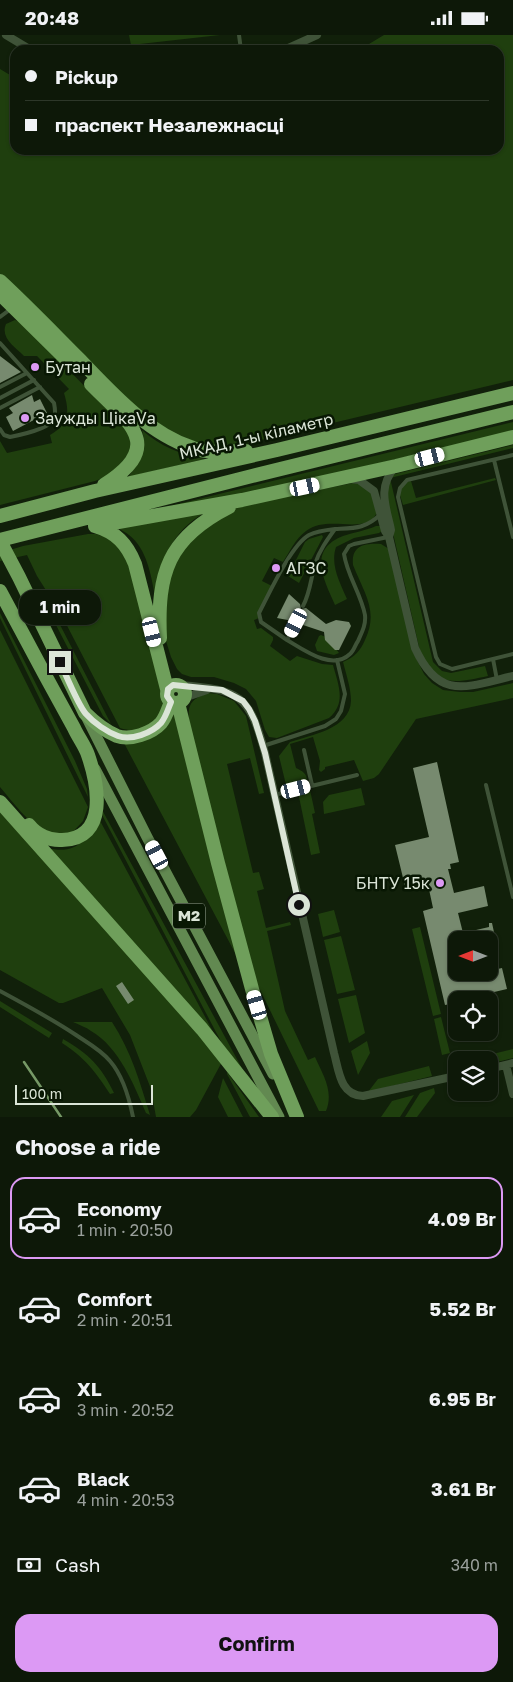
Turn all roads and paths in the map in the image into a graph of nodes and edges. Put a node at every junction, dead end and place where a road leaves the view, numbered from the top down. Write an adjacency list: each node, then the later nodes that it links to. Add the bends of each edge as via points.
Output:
1 (6, 35): 3 (street)
2 (317, 35): 4 (street)
3 (23, 45)
4 (295, 45)
5 (0, 281): 7 (highway)
6 (0, 294): 7 (highway)
7 (17, 304): 8 (lane); 20 (highway, via 136,414 169,437 194,449 213,452); 25 (highway, via 135,431 138,441 132,461 123,473)
8 (0, 317)
9 (0, 343): 10 (lane)
10 (27, 373): 11 (lane); 12 (lane)
11 (34, 380): 13 (lane); 15 (lane)
12 (0, 387)
13 (40, 387): 16 (lane); 18 (lane, via 54,403 51,423 10,437)
14 (513, 393): 20 (highway, МКАД, 1-ы кіламетр)
15 (0, 398)
16 (0, 408)
17 (513, 412): 30 (highway)
18 (0, 429)
19 (513, 437): 23 (highway)
20 (276, 450): 25 (highway, МКАД, 1-ы кіламетр)
21 (513, 455): 22 (lane)
22 (494, 460): 33 (lane); 40 (lane, via 407,480 398,497 440,664 452,669)
23 (396, 466): 24 (highway); 32 (street, via 388,475 383,489 391,530)
24 (343, 478): 26 (highway); 27 (street, via 359,480 374,491)
25 (95, 491): 28 (highway, МКАД, 1-ы кіламетр)
26 (242, 500): 29 (highway); 45 (highway, via 209,519 187,537 164,576 159,615 160,639)
27 (381, 514): 31 (lane, via 359,528); 32 (street)
28 (3, 515)
29 (96, 526): 30 (highway); 45 (highway, via 115,535 130,551)
30 (49, 528): 34 (highway)
31 (335, 529): 36 (lane, via 321,549); 38 (lane, via 316,532 300,543 259,613 261,622)
32 (389, 537): 41 (lane, via 354,544 344,553 365,618 352,653); 43 (street, via 415,648 426,669 449,686 462,687)
33 (513, 537)
34 (0, 541): 46 (highway, М2)
35 (0, 591): 49 (highway, М2)
36 (303, 606)
37 (296, 623): 38 (lane)
38 (287, 640): 41 (lane, via 314,656)
39 (513, 654): 40 (lane)
40 (493, 659): 43 (lane)
41 (337, 661): 47 (lane, via 345,694 336,719 325,727)
42 (513, 676): 43 (street)
43 (498, 679)
44 (214, 688): 45 (street); 45 (street); 47 (street, via 243,701 255,721)
45 (176, 694): 46 (highway, via 160,723 153,730 134,737 118,736); 64 (highway, via 252,989 271,1054)
46 (85, 713): 64 (main road, М2, via 147,837)
47 (263, 746): 54 (street)
48 (304, 750): 51 (lane)
49 (87, 754): 53 (highway, via 97,789 97,810 88,830 81,835 61,841 35,832); 63 (main road, М2)
50 (357, 775): 51 (lane)
51 (312, 785): 54 (lane)
52 (486, 785): 56 (lane)
53 (0, 793)
54 (274, 795): 59 (street, via 345,1089 363,1096)
55 (0, 801): 62 (highway, via 202,1029)
56 (513, 897)
57 (0, 991): 61 (lane, via 70,1031 110,1061 121,1077)
58 (509, 1064): 60 (street)
59 (448, 1078)
60 (513, 1094)
61 (133, 1117)
62 (272, 1117)
63 (279, 1117)
64 (297, 1117)

